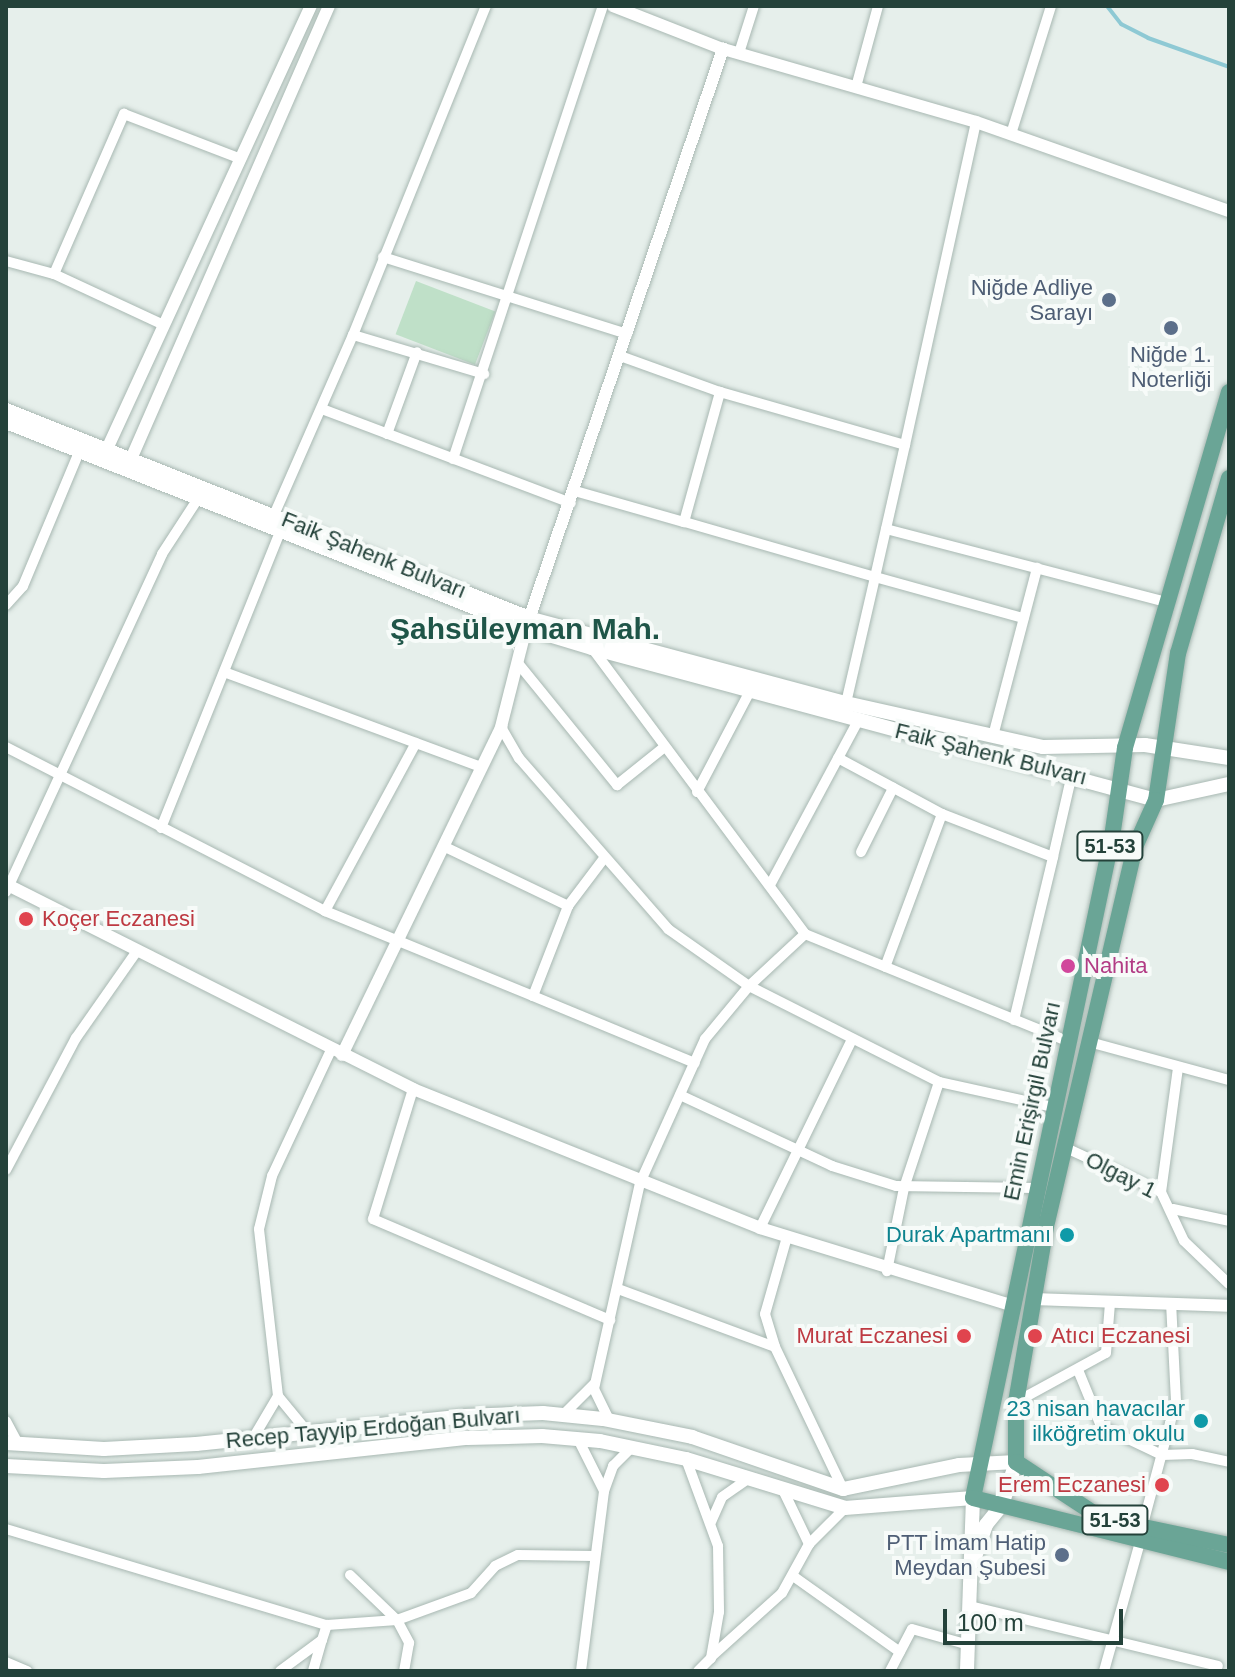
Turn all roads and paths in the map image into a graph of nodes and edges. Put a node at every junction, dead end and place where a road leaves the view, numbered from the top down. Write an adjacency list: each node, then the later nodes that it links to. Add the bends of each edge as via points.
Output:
1 (311, 6): 15 (street)
2 (329, 6): 36 (street)
3 (486, 6): 17 (street)
4 (603, 6): 20 (street)
5 (613, 6): 9 (street)
6 (754, 6): 11 (street)
7 (878, 6): 12 (street)
8 (1051, 6): 14 (street)
9 (642, 11): 10 (street)
10 (723, 49): 11 (street); 22 (street)
11 (739, 53): 12 (street)
12 (856, 87): 13 (street)
13 (976, 122): 14 (street); 33 (street)
14 (1011, 134): 16 (street)
15 (241, 159): 19 (street, via 124,114); 21 (street)
16 (1229, 211)
17 (383, 257): 20 (street); 23 (street)
18 (6, 261): 19 (street)
19 (54, 274): 21 (street)
20 (508, 298): 22 (street); 26 (street)
21 (164, 325): 34 (street)
22 (627, 334): 25 (street)
23 (353, 335): 24 (street); 29 (street)
24 (417, 352): 26 (street); 32 (street)
25 (620, 356): 27 (street); 40 (street)
26 (484, 374): 37 (street)
27 (720, 392): 33 (street); 42 (street)
28 (1229, 392): 47 (main road, Emin Erişirgil Bulvarı / 51-53)
29 (322, 409): 32 (street); 41 (street)
30 (6, 410): 34 (main road, Faik Şahenk Bulvarı)
31 (6, 422): 35 (main road, Faik Şahenk Bulvarı)
32 (387, 434): 37 (street)
33 (905, 445): 43 (street)
34 (107, 449): 36 (main road, Faik Şahenk Bulvarı)
35 (80, 450): 39 (main road, Faik Şahenk Bulvarı); 48 (street, via 23,586)
36 (131, 459): 41 (main road, Faik Şahenk Bulvarı)
37 (453, 459): 40 (street)
38 (1229, 478): 63 (main road, Emin Erişirgil Bulvarı / 51-53, via 1178,653)
39 (199, 497): 44 (main road, Faik Şahenk Bulvarı); 68 (street, via 162,554)
40 (573, 497): 42 (street); 50 (street)
41 (274, 515): 50 (main road, Faik Şahenk Bulvarı)
42 (684, 522): 46 (street)
43 (886, 529): 45 (street); 46 (street)
44 (281, 530): 50 (main road, Faik Şahenk Bulvarı); 53 (street)
45 (1037, 568): 47 (street); 49 (street)
46 (875, 577): 49 (street); 55 (street)
47 (1166, 602): 61 (main road, Emin Erişirgil Bulvarı / 51-53)
48 (6, 605)
49 (1023, 618): 58 (street)
50 (529, 624): 51 (main road, Faik Şahenk Bulvarı); 52 (street); 55 (main road, Faik Şahenk Bulvarı)
51 (592, 648): 54 (main road, Faik Şahenk Bulvarı); 62 (street)
52 (517, 662): 57 (street); 62 (street, via 617,785)
53 (224, 672): 59 (street); 75 (street)
54 (750, 691): 56 (main road, Faik Şahenk Bulvarı); 72 (street)
55 (846, 703): 58 (main road, Faik Şahenk Bulvarı)
56 (858, 721): 64 (street); 67 (main road, Faik Şahenk Bulvarı)
57 (501, 727): 66 (street); 78 (street, via 519,758)
58 (993, 736): 61 (main road, Faik Şahenk Bulvarı, via 1043,747)
59 (416, 743): 66 (street); 83 (street)
60 (6, 747): 68 (street)
61 (1125, 748): 63 (main road, Faik Şahenk Bulvarı); 70 (main road, Emin Erişirgil Bulvarı / 51-53)
62 (662, 749): 72 (street)
63 (1165, 749): 65 (main road, Faik Şahenk Bulvarı); 73 (main road, Emin Erişirgil Bulvarı / 51-53)
64 (838, 758): 71 (street); 80 (street)
65 (1229, 758)
66 (481, 767): 76 (street)
67 (1072, 774): 70 (main road, Faik Şahenk Bulvarı); 79 (street)
68 (63, 776): 75 (street); 81 (street)
69 (1229, 784): 73 (main road)
70 (1117, 787): 73 (main road, Faik Şahenk Bulvarı); 92 (main road, Emin Erişirgil Bulvarı / 51-53, via 1112,837)
71 (893, 788): 74 (street); 77 (street)
72 (697, 792): 80 (street)
73 (1156, 800): 93 (main road, Emin Erişirgil Bulvarı / 51-53, via 1135,847)
74 (942, 814): 79 (street); 87 (street)
75 (161, 828): 83 (street)
76 (443, 846): 82 (street); 85 (street)
77 (861, 852)
78 (605, 857): 82 (street); 88 (street, via 668,929)
79 (1053, 857): 90 (street)
80 (770, 885): 84 (street)
81 (7, 887): 86 (street)
82 (568, 906): 89 (street)
83 (325, 911): 85 (street)
84 (805, 934): 87 (street); 88 (street)
85 (397, 945): 89 (street); 94 (street)
86 (137, 951): 94 (street); 104 (street, via 76,1038)
87 (885, 967): 90 (street)
88 (749, 986): 91 (street); 95 (street, via 705,1039)
89 (533, 996): 95 (street)
90 (1014, 1020): 92 (street)
91 (852, 1039): 98 (street); 103 (street)
92 (1067, 1041): 101 (main road, Emin Erişirgil Bulvarı / 51-53)
93 (1089, 1042): 96 (street); 102 (main road, Emin Erişirgil Bulvarı / 51-53)
94 (336, 1052): 99 (street); 126 (street, via 272,1176 259,1229)
95 (695, 1063): 100 (street)
96 (1178, 1068): 97 (street); 109 (street)
97 (1229, 1080)
98 (939, 1082): 101 (street); 107 (street)
99 (413, 1089): 106 (street); 122 (street, via 373,1219)
100 (680, 1095): 103 (street); 106 (street)
101 (1053, 1107): 108 (main road, Emin Erişirgil Bulvarı / 51-53)
102 (1064, 1147): 109 (street, Olgay 1); 117 (main road, Emin Erişirgil Bulvarı / 51-53)
103 (798, 1150): 107 (street); 112 (street)
104 (6, 1164): 105 (street)
105 (6, 1170)
106 (640, 1183): 112 (street); 116 (street)
107 (904, 1188): 108 (street); 114 (street)
108 (1035, 1188): 120 (main road, Emin Erişirgil Bulvarı / 51-53)
109 (1161, 1192): 110 (street, Olgay 1)
110 (1173, 1209): 111 (street); 115 (street, Olgay 1, via 1184,1241)
111 (1229, 1221)
112 (760, 1228): 113 (street)
113 (787, 1237): 114 (street); 123 (street, via 765,1314)
114 (887, 1271): 120 (street)
115 (1229, 1284)
116 (618, 1289): 122 (street); 123 (street)
117 (1032, 1299): 118 (street); 127 (main road, Emin Erişirgil Bulvarı / 51-53)
118 (1110, 1303): 119 (street); 124 (street, via 1106,1353)
119 (1171, 1303): 121 (street); 136 (street, via 1176,1401)
120 (1010, 1305): 140 (main road, Emin Erişirgil Bulvarı / 51-53)
121 (1229, 1306)
122 (610, 1320): 125 (street)
123 (775, 1347): 143 (street)
124 (1078, 1370): 127 (street); 136 (street, via 1101,1426)
125 (596, 1381): 128 (street); 129 (street, via 598,1401)
126 (278, 1396): 131 (street); 133 (street)
127 (1016, 1402): 138 (main road, Emin Erişirgil Bulvarı / 51-53)
128 (563, 1415): 129 (main road, Recep Tayyip Erdoğan Bulvarı); 131 (main road, Recep Tayyip Erdoğan Bulvarı, via 465,1416)
129 (609, 1420): 143 (main road, Recep Tayyip Erdoğan Bulvarı, via 692,1437)
130 (6, 1421): 134 (street)
131 (310, 1435): 133 (main road, Recep Tayyip Erdoğan Bulvarı)
132 (578, 1439): 135 (main road, Recep Tayyip Erdoğan Bulvarı); 141 (main road, Recep Tayyip Erdoğan Bulvarı, via 467,1438 198,1467 104,1471); 144 (street)
133 (252, 1440): 134 (main road, Recep Tayyip Erdoğan Bulvarı, via 104,1449)
134 (13, 1444)
135 (632, 1447): 137 (main road, Recep Tayyip Erdoğan Bulvarı); 144 (street, via 613,1466)
136 (1162, 1455): 139 (street, via 1192,1454); 150 (street)
137 (686, 1459): 142 (main road, Recep Tayyip Erdoğan Bulvarı); 149 (street)
138 (1016, 1462): 140 (main road, Recep Tayyip Erdoğan Bulvarı); 147 (main road); 150 (main road, 51-53, via 1101,1518)
139 (1229, 1462)
140 (979, 1464): 143 (main road, Recep Tayyip Erdoğan Bulvarı); 146 (main road, Emin Erişirgil Bulvarı / 51-53)
141 (6, 1466)
142 (749, 1478): 145 (main road, Recep Tayyip Erdoğan Bulvarı); 149 (street, via 722,1497)
143 (843, 1489)
144 (604, 1491): 155 (street)
145 (784, 1492): 148 (main road, Recep Tayyip Erdoğan Bulvarı); 153 (street)
146 (973, 1498): 147 (main road, 51-53); 148 (main road, Recep Tayyip Erdoğan Bulvarı); 157 (main road)
147 (1002, 1505): 152 (main road, 51-53); 157 (main road, via 986,1525)
148 (845, 1508): 153 (street)
149 (711, 1522): 167 (street, via 718,1546 719,1612)
150 (1143, 1524): 154 (main road, 51-53)
151 (6, 1529): 162 (street)
152 (1140, 1542): 156 (main road, 51-53); 164 (street)
153 (809, 1544): 159 (street)
154 (1229, 1545)
155 (594, 1556): 161 (street, via 518,1555 495,1566 471,1593); 174 (street)
156 (1229, 1562)
157 (972, 1566): 160 (main road)
158 (350, 1575): 161 (street)
159 (793, 1576): 166 (street); 167 (street, via 764,1611)
160 (970, 1606): 164 (street); 165 (main road)
161 (397, 1620): 162 (street); 173 (street, via 409,1643)
162 (327, 1625): 163 (street)
163 (322, 1640): 171 (street); 172 (street)
164 (1112, 1642): 169 (street); 178 (street)
165 (969, 1645): 166 (street, via 912,1629); 177 (main road)
166 (900, 1652): 176 (street)
167 (711, 1658): 175 (street)
168 (6, 1662): 170 (street)
169 (1218, 1666)
170 (27, 1671)
171 (280, 1671)
172 (313, 1671)
173 (404, 1671)
174 (581, 1671)
175 (698, 1671)
176 (890, 1671)
177 (967, 1671)
178 (1104, 1671)

